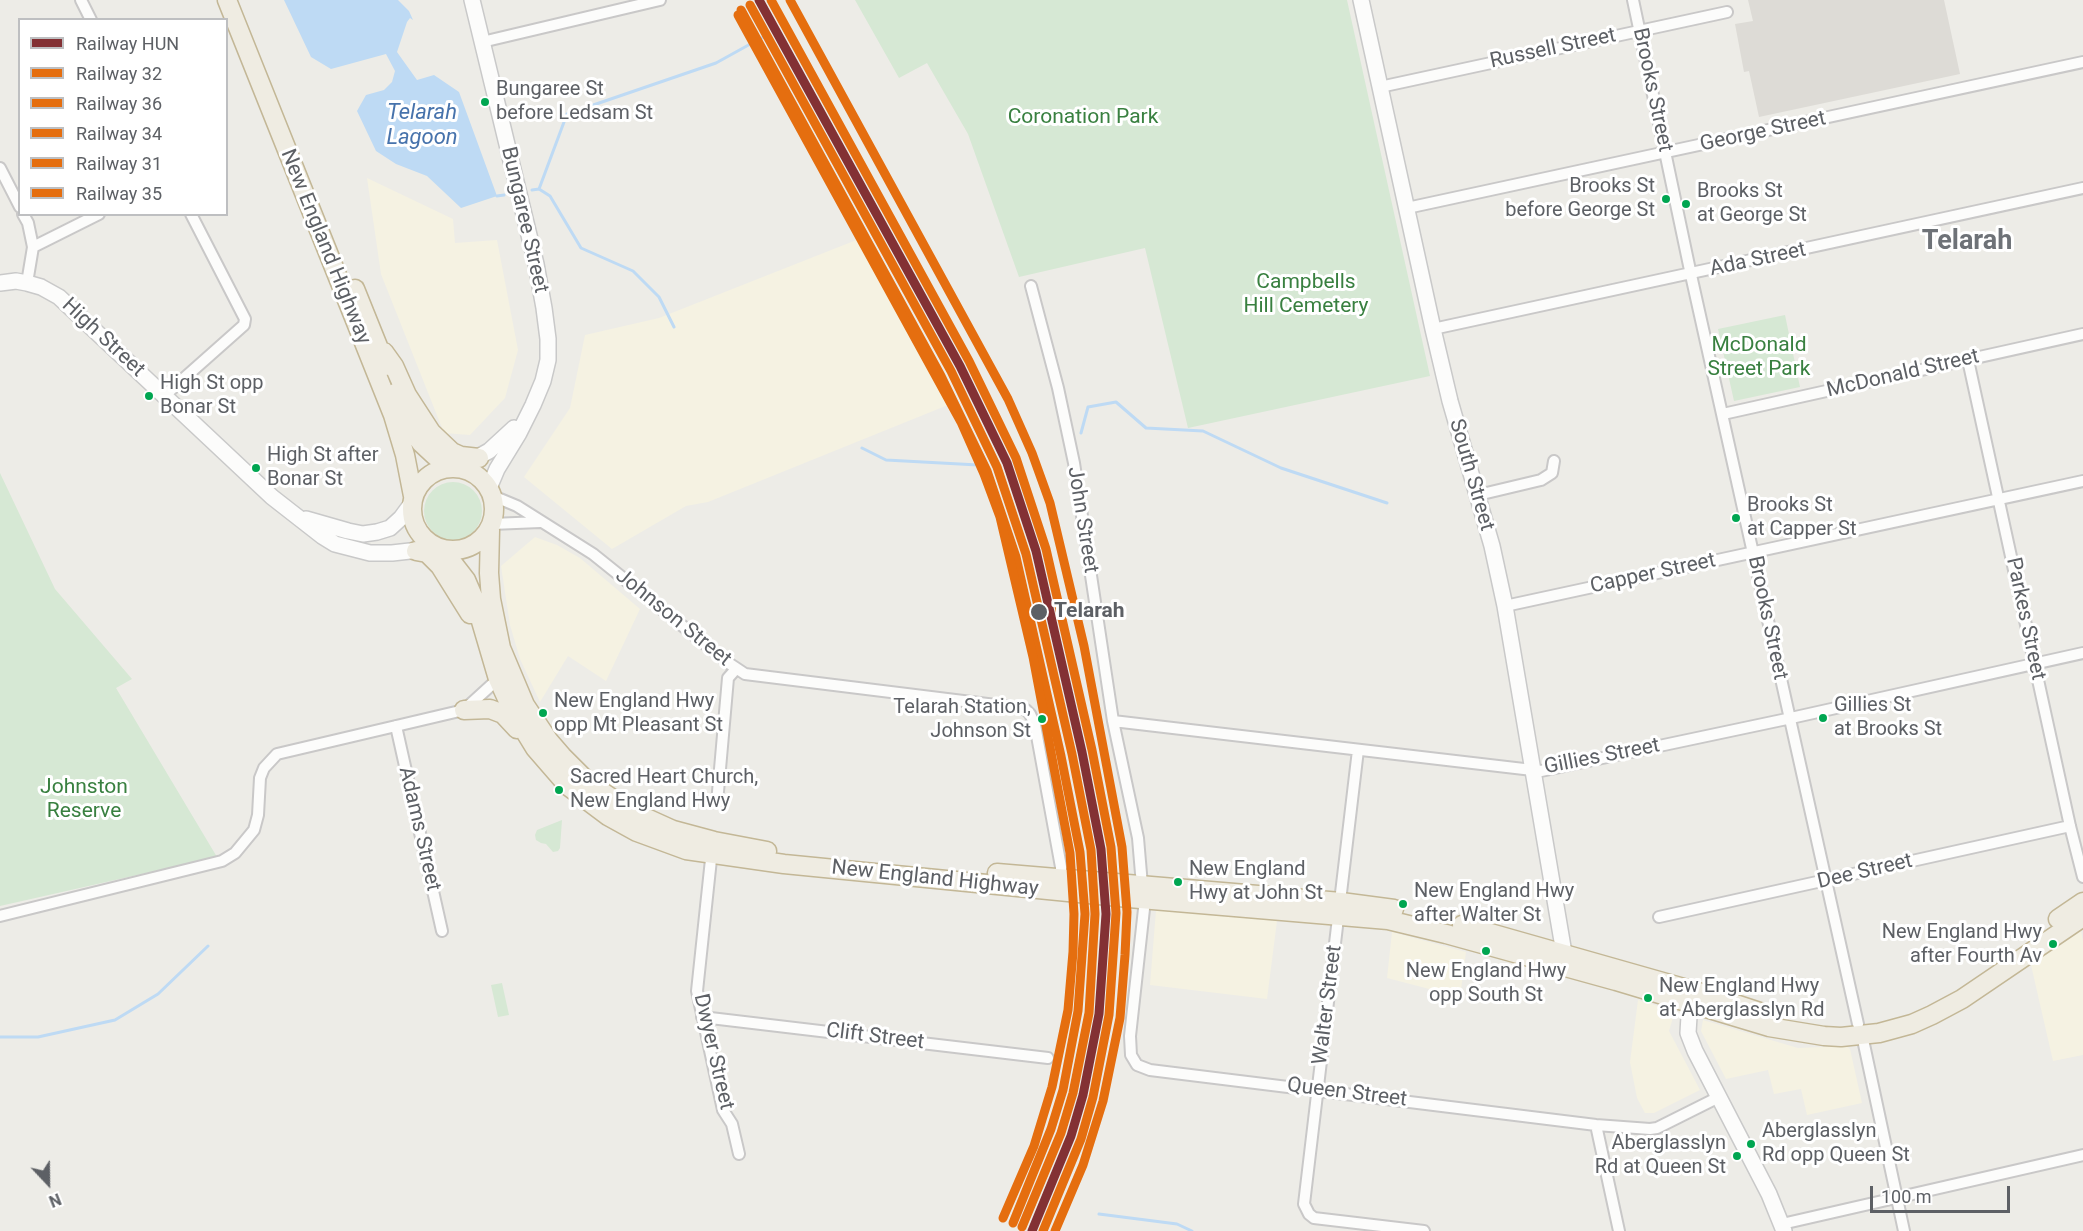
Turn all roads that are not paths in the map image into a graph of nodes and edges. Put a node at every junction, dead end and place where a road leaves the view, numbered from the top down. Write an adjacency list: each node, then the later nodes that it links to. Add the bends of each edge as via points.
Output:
1 (81, 0): 9 (street)
2 (227, 0): 41 (highway, New England Highway, via 393,415)
3 (239, 0): 29 (highway, New England Highway)
4 (472, 0): 11 (street, Bungaree Street)
5 (660, 0): 11 (street)
6 (1361, 0): 13 (street, South Street)
7 (1633, 0): 10 (street, Brooks Street)
8 (1727, 12): 10 (street, Russell Street)
9 (90, 18)
10 (1639, 31): 13 (street, Russell Street); 14 (street, Brooks Street)
11 (482, 42): 32 (street, Bungaree Street, via 546,316 548,360)
12 (2083, 62): 14 (street, George Street)
13 (1380, 87): 18 (street, South Street)
14 (1666, 153): 18 (street, George Street); 23 (street, Brooks Street)
15 (0, 168): 17 (street)
16 (2083, 188): 23 (street, Ada Street)
17 (18, 203)
18 (1407, 208): 27 (street, South Street)
19 (24, 216): 22 (street)
20 (95, 216): 22 (street)
21 (192, 216): 31 (street, via 245,319 244,325)
22 (33, 247): 25 (street)
23 (1691, 275): 27 (street, Ada Street); 33 (street, Brooks Street)
24 (0, 283): 25 (street, High Street)
25 (27, 283): 31 (street, High Street, via 59,297)
26 (1031, 286): 56 (street, John Street, via 1074,463)
27 (1433, 329): 39 (street, South Street)
28 (2083, 334): 30 (street, McDonald Street)
29 (374, 338): 34 (highway, via 431,432 452,452); 36 (highway, New England Highway, via 411,428 435,456)
30 (1968, 360): 33 (street, McDonald Street); 40 (street, Parkes Street)
31 (164, 396): 42 (street, High Street, via 272,497)
32 (533, 405): 34 (street, Bungaree Street, via 500,442); 38 (street, Bungaree Street, via 497,469)
33 (1723, 414): 47 (street, Brooks Street)
34 (479, 458): 36 (street, Bungaree Street)
35 (1554, 461): 39 (street, via 1552,473 1541,480)
36 (456, 468): 38 (highway, via 476,474); 41 (highway, via 425,478)
37 (2083, 480): 40 (street, Capper Street)
38 (491, 492): 43 (street, Johnson Street); 44 (highway)
39 (1478, 495): 48 (street, South Street)
40 (1998, 499): 47 (street, Capper Street); 51 (street, Parkes Street)
41 (413, 500): 42 (street, High Street, via 396,523 377,532 363,534); 45 (highway, via 412,515 421,536)
42 (300, 518): 46 (street, High Street, via 335,544 352,549 370,553)
43 (540, 522): 44 (street); 52 (street, Johnson Street, via 593,554)
44 (491, 527): 45 (highway, via 484,538 470,547); 63 (highway, New England Highway, via 491,599 501,648 525,705 549,741 576,771 617,803)
45 (440, 548): 46 (street, High Street); 50 (highway, New England Highway, via 466,580)
46 (416, 552): 50 (highway, via 427,553 440,566)
47 (1752, 552): 48 (street, Capper Street); 55 (street, Brooks Street)
48 (1505, 606): 60 (street, South Street)
49 (2083, 653): 51 (street, Gillies Street)
50 (491, 656): 53 (highway, New England Highway)
51 (2035, 664): 55 (street, Gillies Street); 62 (street, Parkes Street)
52 (736, 669): 61 (street, via 728,678); 66 (street, Johnson Street, via 753,676 1026,710 1035,725)
53 (498, 679): 54 (street); 58 (highway, New England Highway)
54 (464, 710): 57 (street); 58 (highway, via 490,709 502,714)
55 (1789, 718): 60 (street, Gillies Street, via 1541,771); 65 (street, Brooks Street)
56 (1113, 721): 59 (street, Gillies Street); 67 (street, John Street, via 1138,838)
57 (396, 726): 70 (street, via 277,754 260,778 254,830 235,853 222,861); 73 (street, Adams Street)
58 (535, 748): 63 (highway, New England Highway, via 568,786 608,816 637,832 686,850)
59 (1358, 750): 60 (street, Gillies Street); 69 (street, Walter Street)
60 (1532, 769): 74 (street, South Street)
61 (717, 803)
62 (2070, 826): 64 (street, Parkes Street); 65 (street, Dee Street)
63 (713, 848): 66 (highway, New England Highway, via 784,864); 77 (street, Dwyer Street, via 697,991)
64 (2083, 877)
65 (1825, 881): 71 (street, Dee Street); 78 (street, Brooks Street)
66 (1061, 884): 67 (highway, New England Highway)
67 (1135, 891): 69 (highway, New England Highway); 80 (street, Queen Street, via 1144,909 1130,1036 1131,1055 1137,1065 1150,1070)
68 (2083, 902): 78 (highway, New England Highway, via 1937,1001)
69 (1340, 908): 74 (highway, New England Highway, via 1386,907); 76 (highway, New England Highway, via 1436,931); 80 (street, Walter Street)
70 (0, 916)
71 (1659, 917)
72 (2083, 917): 78 (highway, New England Highway, via 1947,1008 1912,1024)
73 (442, 932)
74 (1564, 953): 75 (highway, New England Highway)
75 (1680, 987): 76 (street); 78 (highway, New England Highway, via 1792,1021)
76 (1692, 1005): 78 (highway, New England Highway, via 1789,1032 1824,1036); 81 (street, via 1690,1039)
77 (702, 1017): 79 (street, Clift Street); 83 (street, Dwyer Street, via 723,1110 732,1125)
78 (1860, 1030): 85 (street, Brooks Street)
79 (1048, 1058)
80 (1317, 1090): 82 (street, Queen Street); 87 (street, Walter Street, via 1304,1195 1309,1214 1321,1219)
81 (1719, 1097): 82 (street, Queen Street, via 1650,1130); 86 (street)
82 (1596, 1125): 88 (street)
83 (739, 1154)
84 (2083, 1155): 85 (street)
85 (1897, 1197): 86 (street); 89 (street, Brooks Street)
86 (1783, 1228)
87 (1424, 1231)
88 (1619, 1231)
89 (1904, 1231)

